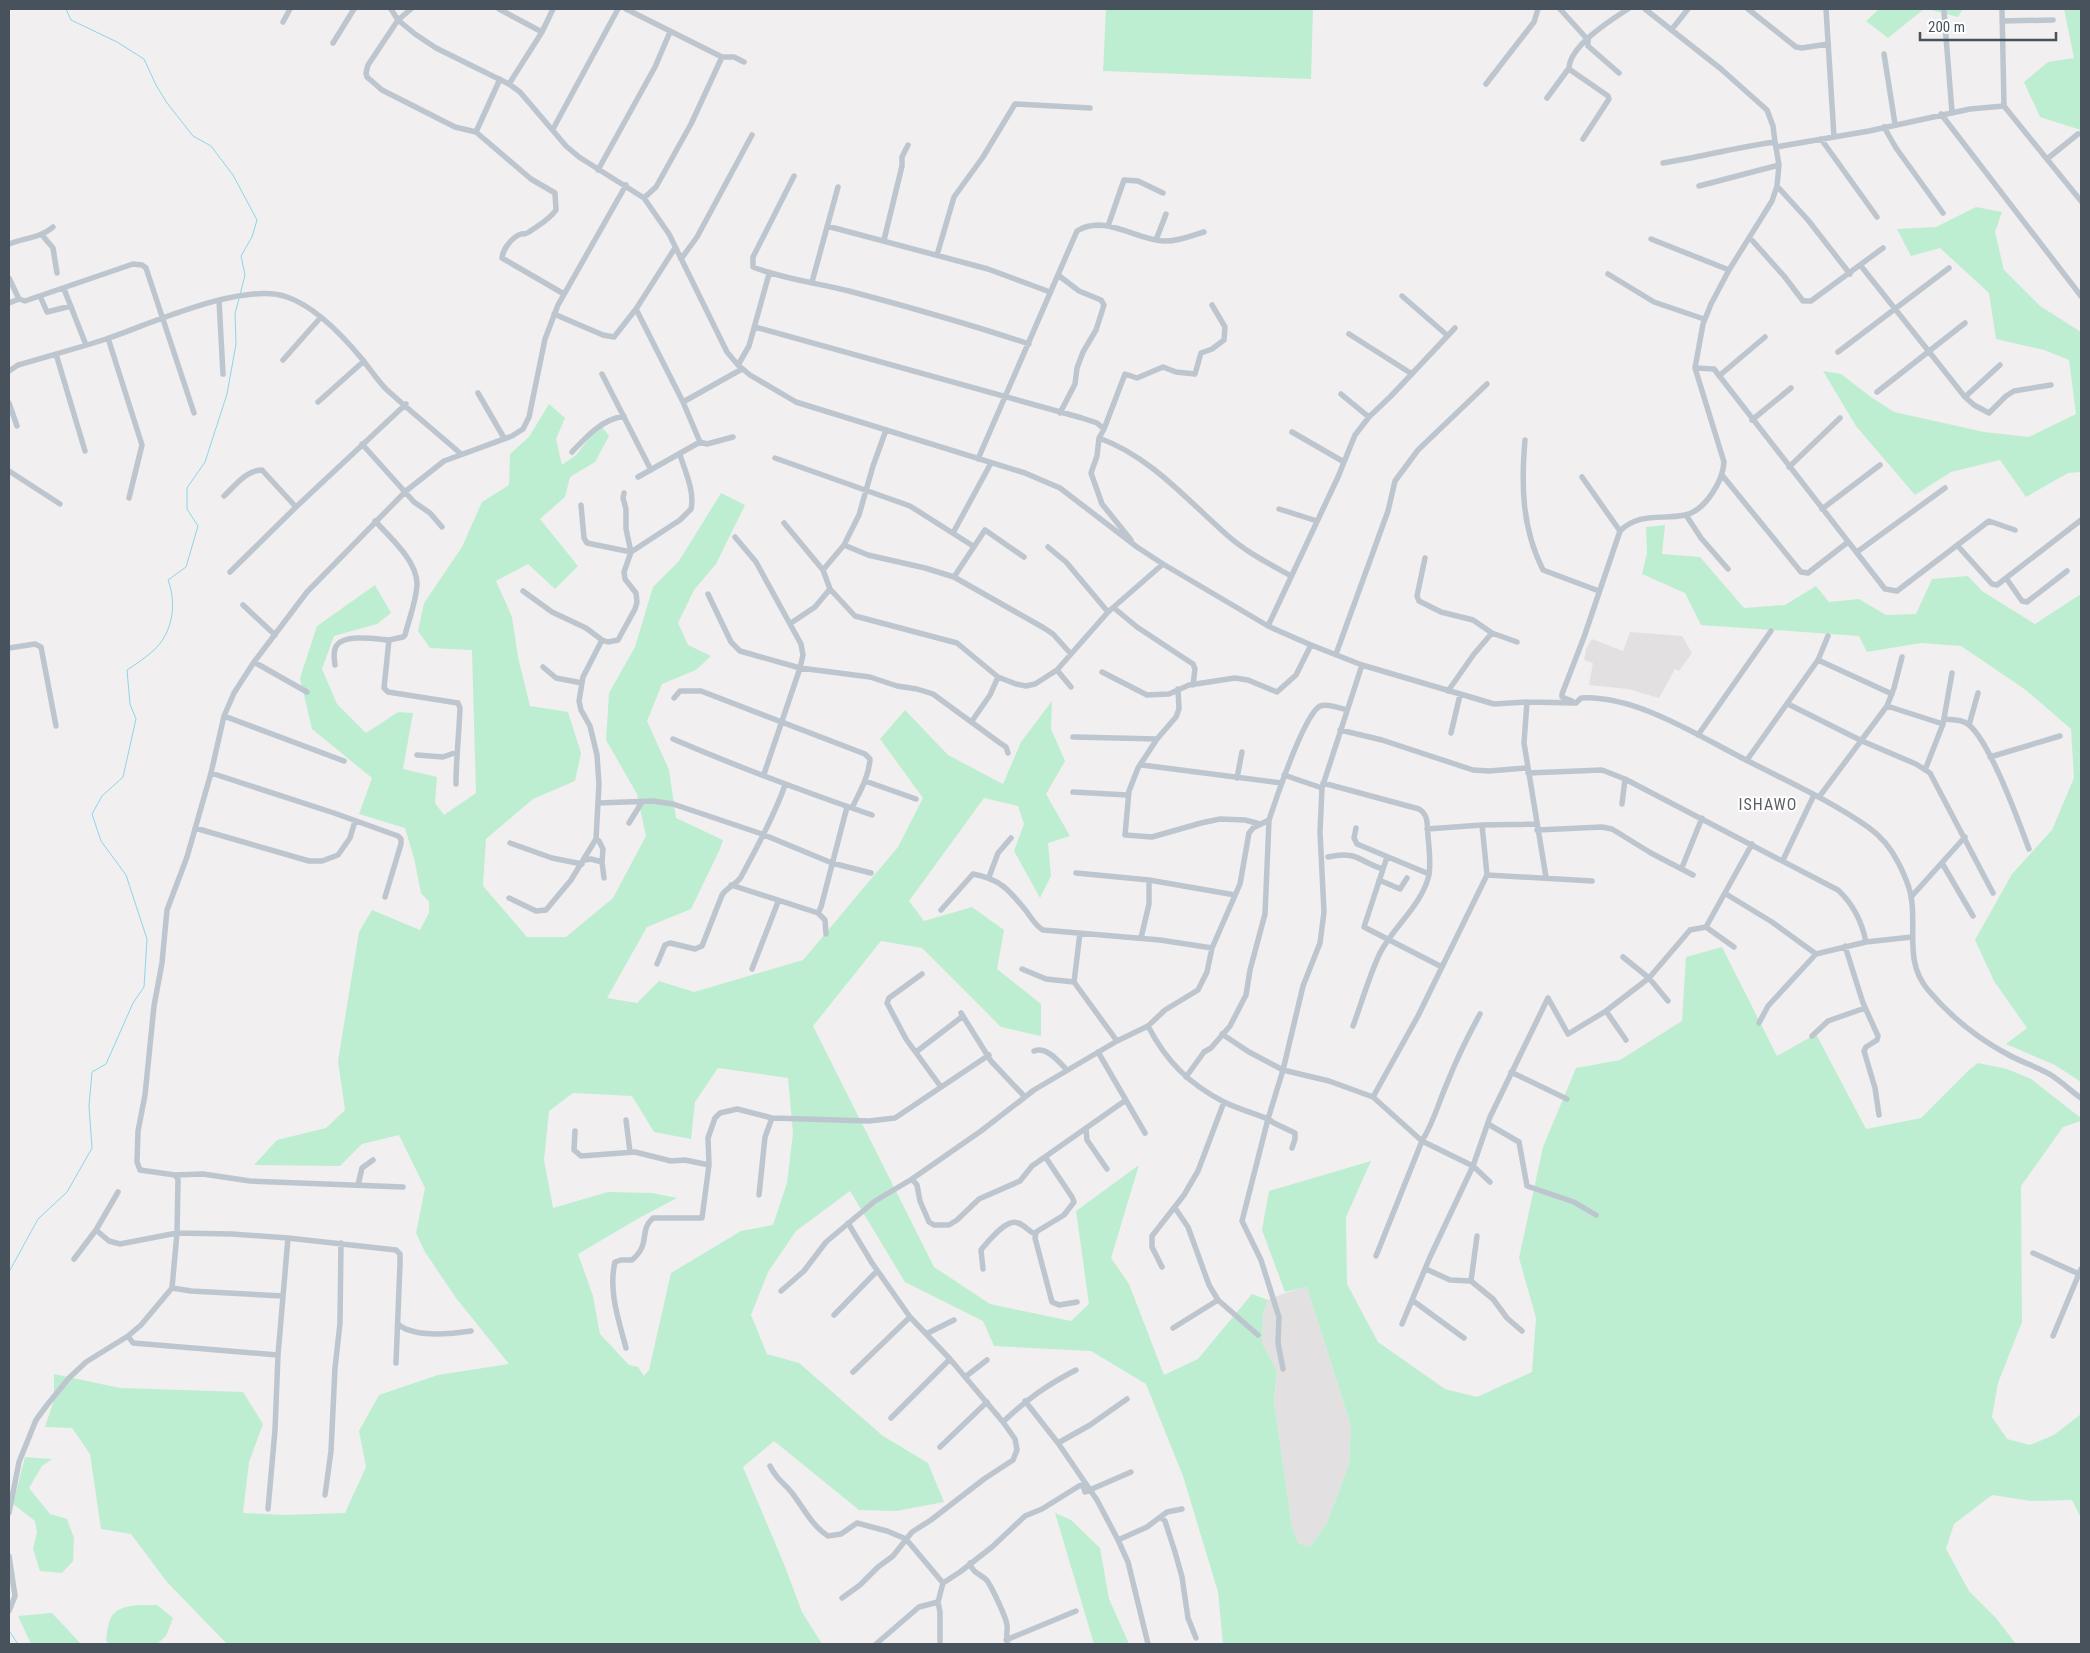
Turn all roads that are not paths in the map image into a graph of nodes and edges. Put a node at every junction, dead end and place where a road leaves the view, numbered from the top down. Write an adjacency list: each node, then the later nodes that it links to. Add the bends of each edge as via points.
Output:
1 (290, 9): 21 (street)
2 (354, 9): 26 (street)
3 (390, 9): 18 (street)
4 (411, 9): 18 (street)
5 (499, 9): 23 (street)
6 (553, 9): 23 (street)
7 (618, 9): 43 (street)
8 (626, 9): 24 (street)
9 (1538, 9): 35 (street, via 1534,22)
10 (1560, 9): 25 (street)
11 (1628, 9): 25 (street, via 1600,27)
12 (1645, 9): 22 (street)
13 (1688, 9): 22 (street)
14 (1748, 9): 27 (street, via 1796,47)
15 (1826, 9): 27 (street)
16 (2002, 9): 20 (street)
17 (1944, 12): 39 (street)
18 (398, 20): 33 (street, via 436,48); 44 (street, via 368,65 367,77 382,90 450,125)
19 (2053, 20): 20 (street)
20 (2002, 21): 37 (street)
21 (283, 22)
22 (1672, 29): 50 (street, via 1767,110)
23 (542, 32): 34 (street)
24 (670, 32): 29 (street); 55 (street, via 656,67)
25 (1588, 40): 31 (street, via 1577,51); 32 (street, via 1588,46)
26 (333, 43)
27 (1828, 44): 47 (street)
28 (1884, 54): 41 (street)
29 (722, 57): 30 (street, via 734,57); 62 (street, via 656,187)
30 (744, 62)
31 (1570, 68): 36 (street); 48 (street, via 1609,99)
32 (1619, 73)
33 (500, 79): 34 (street); 44 (street)
34 (509, 84): 43 (street)
35 (1486, 84)
36 (1547, 98)
37 (2004, 106): 39 (street); 52 (street)
38 (1090, 108): 79 (street, via 1015,104 954,197)
39 (1952, 112): 40 (street)
40 (1941, 114): 41 (street); 96 (street)
41 (1895, 124): 42 (street)
42 (1884, 127): 47 (street); 64 (street)
43 (553, 129): 55 (street, via 579,158)
44 (476, 132): 93 (street, via 531,179 554,193 556,210 508,244 502,258)
45 (2078, 134): 52 (street)
46 (752, 135): 80 (street, via 697,237)
47 (1834, 137): 49 (street)
48 (1583, 139)
49 (1821, 139): 50 (street); 66 (street)
50 (1776, 144): 53 (street, via 1735,147); 54 (street)
51 (908, 145): 74 (street, via 902,157)
52 (2047, 159): 63 (street)
53 (1663, 163)
54 (1779, 165): 58 (street); 59 (street)
55 (598, 170): 57 (street)
56 (794, 176): 85 (street, via 751,262 753,267)
57 (626, 185): 62 (street); 93 (street)
58 (1699, 186)
59 (1776, 186): 72 (street, via 1772,201); 87 (street, via 1808,220)
60 (838, 187): 67 (street)
61 (1163, 193): 68 (street, via 1138,181 1124,180)
62 (644, 198): 77 (street, via 660,219)
63 (2081, 201)
64 (1943, 213)
65 (1166, 214): 75 (street)
66 (1877, 217)
67 (827, 226): 74 (street); 90 (street)
68 (1108, 226): 75 (street); 88 (street, via 1087,226 1077,231)
69 (53, 227): 71 (street)
70 (1204, 232): 75 (street, via 1178,240)
71 (42, 235): 76 (street); 84 (street, via 53,248)
72 (1750, 238): 83 (street); 87 (street, via 1803,301 1811,301)
73 (1651, 239): 83 (street)
74 (884, 240): 79 (street)
75 (1156, 240)
76 (9, 244)
77 (675, 248): 80 (street); 103 (street)
78 (1882, 248): 81 (street)
79 (937, 254): 92 (street)
80 (681, 259): 123 (street, via 722,345)
81 (1861, 266): 87 (street); 102 (street)
82 (1948, 268): 102 (street)
83 (1729, 270): 107 (street)
84 (57, 273)
85 (769, 274): 90 (street); 109 (street)
86 (1608, 274): 107 (street, via 1654,302)
87 (1850, 274)
88 (1058, 275): 92 (street); 143 (street, via 1080,291 1101,300 1104,305 1077,368 1075,384)
89 (9, 278): 97 (street)
90 (812, 282): 115 (street)
91 (64, 289): 94 (street); 101 (street); 106 (street, via 133,264 142,265 146,268)
92 (1050, 292): 115 (street)
93 (564, 294): 104 (street)
94 (40, 296): 97 (street, via 25,301); 101 (street, via 47,312)
95 (1402, 296): 112 (street)
96 (2081, 296)
97 (19, 299): 99 (street)
98 (219, 300): 105 (street, via 264,292 288,297); 106 (street); 126 (street)
99 (9, 303)
100 (1212, 305): 149 (street, via 1225,327 1224,340 1200,354 1195,374 1163,367 1137,378 1125,374)
101 (71, 306): 116 (street)
102 (1896, 308): 117 (street); 118 (street)
103 (636, 309): 104 (street, via 611,337); 139 (street)
104 (554, 314): 153 (street, via 545,339 527,422 518,433)
105 (321, 317): 120 (street); 121 (street)
106 (162, 319): 114 (street); 142 (street)
107 (1704, 319): 124 (street)
108 (1965, 323): 117 (street)
109 (755, 327): 123 (street); 136 (street)
110 (1455, 328): 112 (street)
111 (1349, 334): 128 (street)
112 (1448, 336): 128 (street)
113 (1765, 337): 129 (street)
114 (108, 338): 116 (street); 178 (street, via 142,445)
115 (1029, 344): 136 (street)
116 (86, 345): 119 (street)
117 (1929, 351): 133 (street); 137 (street)
118 (1838, 352)
119 (56, 354): 125 (street, via 18,365); 158 (street)
120 (283, 360)
121 (364, 361): 138 (street); 141 (street, via 386,388)
122 (2000, 365): 137 (street)
123 (740, 367): 139 (street); 150 (street, via 796,402)
124 (1695, 368): 129 (street, via 1714,369); 170 (street, via 1724,462)
125 (9, 371)
126 (222, 374)
127 (602, 374): 144 (street)
128 (1412, 374): 145 (street)
129 (1719, 376): 147 (street)
130 (1487, 384): 231 (street, via 1418,450 1394,481 1388,511)
131 (2051, 384): 137 (street, via 2014,392 1989,414)
132 (1791, 388): 147 (street)
133 (1877, 392)
134 (478, 393): 153 (street)
135 (1341, 394): 145 (street)
136 (1005, 397): 143 (street); 163 (street)
137 (1965, 397)
138 (318, 402)
139 (683, 402): 156 (street)
140 (9, 403): 148 (street)
141 (406, 404): 157 (street); 160 (street)
142 (194, 413)
143 (1060, 413): 149 (street, via 1097,423)
144 (624, 416): 159 (street, via 613,418 593,430); 169 (street)
145 (1369, 417): 164 (street, via 1355,435)
146 (1840, 418): 167 (street)
147 (1752, 420): 167 (street)
148 (18, 426)
149 (1104, 429): 154 (street)
150 (886, 430): 163 (street); 174 (street)
151 (1292, 432): 164 (street)
152 (733, 437): 156 (street, via 706,444)
153 (504, 438): 160 (street)
154 (1099, 438): 199 (street, via 1091,473 1102,504); 209 (street, via 1125,449 1156,471 1252,555)
155 (1525, 440): 214 (street, via 1522,471 1524,513 1533,550 1545,572)
156 (700, 442): 161 (street)
157 (362, 444): 175 (street); 181 (street)
158 (85, 451)
159 (572, 452)
160 (460, 454): 175 (street, via 434,467)
161 (680, 455): 169 (street); 200 (street, via 688,482 691,510)
162 (775, 458): 174 (street)
163 (978, 459): 165 (street)
164 (1344, 462): 187 (street)
165 (991, 463): 192 (street); 199 (street, via 1060,488)
166 (1880, 465): 183 (street)
167 (1789, 467): 183 (street)
168 (9, 470): 179 (street)
169 (651, 470): 171 (street)
170 (1722, 475): 184 (street, via 1706,501); 194 (street, via 1801,572 1808,573)
171 (638, 477)
172 (1582, 477): 190 (street)
173 (1945, 488): 201 (street)
174 (866, 489): 192 (street, via 918,510); 195 (street, via 859,515)
175 (406, 491): 186 (street); 189 (street)
176 (624, 493): 200 (street)
177 (224, 496): 181 (street, via 246,475 262,470)
178 (129, 498)
179 (60, 504)
180 (582, 505): 200 (street, via 587,544)
181 (296, 507): 208 (street)
182 (1279, 509): 187 (street)
183 (1822, 509): 194 (street)
184 (1686, 515): 190 (street, via 1652,516 1626,524); 205 (street)
185 (2081, 520): 211 (street)
186 (376, 521): 223 (street, via 307,592); 225 (street, via 403,551 417,583 404,635)
187 (1317, 521): 209 (street)
188 (784, 523): 206 (street)
189 (442, 526)
190 (1620, 530): 214 (street)
191 (2015, 530): 196 (street, via 1989,521)
192 (953, 532): 197 (street)
193 (735, 537): 219 (street, via 756,562)
194 (1848, 542): 201 (street)
195 (844, 545): 206 (street); 210 (street, via 868,555)
196 (1957, 545): 201 (street, via 1896,592 1885,589); 211 (street, via 1994,586)
197 (973, 546): 202 (street, via 987,530); 210 (street)
198 (1048, 547): 218 (street, via 1066,562)
199 (1137, 547): 204 (street)
200 (630, 552): 226 (street, via 624,572 625,579 636,593 635,609 618,640)
201 (1857, 552)
202 (1024, 557)
203 (1425, 558): 222 (street, via 1417,596 1419,602 1441,612 1473,620)
204 (1163, 564): 217 (street); 220 (street)
205 (1728, 569)
206 (823, 570): 212 (street)
207 (2067, 571): 211 (street, via 2028,602 2022,601)
208 (230, 572)
209 (1291, 576): 220 (street)
210 (954, 577): 230 (street, via 1044,628)
211 (2006, 578)
212 (830, 589): 219 (street, via 815,607); 242 (street, via 855,616 957,643)
213 (523, 591): 226 (street, via 552,612 586,628)
214 (1599, 591): 254 (street, via 1562,697)
215 (708, 594): 238 (street, via 736,649)
216 (243, 605): 223 (street)
217 (1114, 608): 218 (street); 244 (street, via 1193,664)
218 (1108, 612): 230 (street)
219 (791, 624): 238 (street, via 802,644)
220 (1268, 626): 228 (street)
221 (1771, 631): 266 (street)
222 (1492, 633): 227 (street); 247 (street)
223 (276, 635): 234 (street)
224 (1828, 636): 233 (street)
225 (389, 640): 235 (street, via 342,640 334,651); 272 (street, via 384,688 388,692 458,703)
226 (602, 640): 243 (street)
227 (1517, 642)
228 (1311, 645): 231 (street); 244 (street, via 1296,675 1277,692 1241,679)
229 (9, 648): 263 (street, via 35,644 41,647)
230 (1071, 654): 239 (street)
231 (1336, 654): 236 (street)
232 (1902, 657): 249 (street)
233 (1818, 660): 249 (street); 255 (street)
234 (254, 662): 248 (street); 258 (street)
235 (334, 665)
236 (1362, 665): 247 (street); 257 (street)
237 (543, 668): 243 (street, via 556,678)
238 (800, 668): 259 (street, via 870,677 920,689 933,694); 261 (street)
239 (1057, 670): 242 (street, via 1026,686); 245 (street)
240 (1102, 672): 246 (street, via 1147,695 1169,694)
241 (1952, 673): 260 (street)
242 (998, 677): 259 (street)
243 (582, 682): 299 (street, via 580,706 590,726 597,755)
244 (1193, 685): 246 (street)
245 (1071, 687)
246 (1178, 689): 270 (street, via 1176,717)
247 (1448, 691): 251 (street)
248 (307, 692)
249 (1892, 694): 256 (street)
250 (1978, 694): 262 (street)
251 (1460, 695): 253 (street, via 1494,704); 265 (street)
252 (674, 698): 261 (street, via 680,691 701,692)
253 (1527, 702): 254 (street); 282 (street, via 1524,743)
254 (1576, 703): 266 (street, via 1581,698 1591,697 1620,702)
255 (1788, 704): 271 (street); 279 (street)
256 (1887, 706): 260 (street); 271 (street)
257 (1347, 710): 264 (street); 286 (street, via 1320,706 1312,715)
258 (224, 716): 280 (street); 284 (street)
259 (972, 721): 274 (street, via 1006,747)
260 (1944, 721): 262 (street, via 1962,721); 283 (street)
261 (782, 722): 285 (street); 289 (street, via 868,756 870,763)
262 (1969, 725): 277 (street)
263 (56, 726)
264 (1340, 730): 282 (street, via 1382,740 1473,770); 293 (street)
265 (1451, 733)
266 (1698, 735): 279 (street)
267 (2060, 736): 277 (street)
268 (1074, 737): 270 (street)
269 (673, 739): 285 (street)
270 (1157, 739): 281 (street)
271 (1862, 741): 283 (street); 296 (street)
272 (457, 752): 276 (street); 278 (street)
273 (1242, 752): 287 (street)
274 (1008, 753)
275 (417, 755): 276 (street)
276 (448, 756): 278 (street)
277 (1990, 757): 319 (street)
278 (456, 760): 291 (street)
279 (1747, 760): 296 (street)
280 (344, 761)
281 (1142, 765): 287 (street); 295 (street)
282 (1528, 770): 288 (street, via 1602,770); 309 (street)
283 (1925, 770): 314 (street, via 1930,773)
284 (211, 773): 305 (street); 310 (street)
285 (764, 774): 292 (street)
286 (1284, 776): 290 (street); 293 (street)
287 (1238, 778): 290 (street)
288 (1625, 779): 300 (street); 303 (street)
289 (865, 781): 297 (street); 301 (street)
290 (1281, 782): 304 (street)
291 (456, 784)
292 (784, 785): 301 (street); 313 (street)
293 (1322, 785): 312 (street, via 1419,809 1427,820); 387 (street, via 1322,937 1303,986)
294 (1073, 792): 295 (street)
295 (1127, 795): 307 (street, via 1125,835 1152,837 1220,819)
296 (1816, 796): 323 (street); 346 (street, via 1868,827 1890,849 1903,872)
297 (916, 799)
298 (642, 802): 299 (street); 306 (street); 313 (street, via 673,804)
299 (598, 803): 316 (street)
300 (1622, 804)
301 (850, 807): 302 (street); 325 (street)
302 (872, 815)
303 (1702, 818): 318 (street); 327 (street)
304 (1269, 820): 307 (street); 378 (street, via 1264,920 1254,951 1245,1000 1235,1020)
305 (355, 821): 310 (street, via 350,838 338,855 315,862); 345 (street, via 401,838)
306 (629, 823)
307 (1260, 824): 344 (street, via 1249,833)
308 (1482, 825): 309 (street); 312 (street); 332 (street)
309 (1537, 827): 333 (street, via 1602,826 1612,829); 335 (street)
310 (195, 828): 413 (street, via 166,918 136,1162 140,1170)
311 (1356, 828): 321 (street, via 1355,842)
312 (1427, 829): 331 (street)
313 (762, 834): 325 (street); 341 (street, via 740,877)
314 (1964, 837): 326 (street); 342 (street)
315 (1011, 838): 334 (street, via 998,853)
316 (596, 839): 322 (street); 324 (street, via 602,846)
317 (510, 843): 322 (street, via 552,858)
318 (1752, 844): 323 (street); 343 (street)
319 (2029, 849)
320 (1328, 857): 328 (street, via 1356,856)
321 (1387, 858): 328 (street); 331 (street)
322 (586, 859): 324 (street); 347 (street, via 572,880 542,912)
323 (1783, 860): 358 (street, via 1828,884 1846,898 1856,913)
324 (602, 862): 336 (street)
325 (832, 863): 329 (street); 350 (street)
326 (1942, 863): 346 (street); 351 (street)
327 (1682, 864)
328 (1383, 869): 339 (street)
329 (871, 873)
330 (1076, 873): 338 (street)
331 (1429, 874): 357 (street, via 1423,891)
332 (1487, 875): 335 (street); 365 (street)
333 (1693, 875)
334 (990, 877): 349 (street, via 971,874); 353 (street, via 1012,893 1040,928)
335 (1546, 877): 340 (street)
336 (604, 878)
337 (1407, 878): 339 (street, via 1400,889)
338 (1149, 880): 344 (street); 356 (street, via 1149,904)
339 (1379, 880): 357 (street, via 1364,927)
340 (1592, 881)
341 (731, 885): 348 (street); 364 (street, via 722,895 700,948 670,943 665,945)
342 (1993, 893)
343 (1726, 894): 352 (street); 362 (street)
344 (1236, 895): 361 (street)
345 (385, 897)
346 (1911, 897): 355 (street)
347 (509, 898)
348 (778, 902): 350 (street); 366 (street)
349 (941, 910)
350 (818, 913): 354 (street, via 825,920)
351 (1973, 916)
352 (1706, 927): 360 (street); 369 (street, via 1690,930)
353 (1080, 933): 356 (street); 370 (street)
354 (826, 934)
355 (1912, 937): 358 (street); 393 (street, via 1919,977 1944,1007 1978,1038 2051,1075)
356 (1141, 938): 361 (street)
357 (1387, 939): 365 (street); 377 (street)
358 (1866, 942): 359 (street)
359 (1845, 946): 362 (street); 372 (street)
360 (1734, 947)
361 (1212, 948): 376 (street, via 1207,972 1198,990 1165,1010)
362 (1816, 954): 375 (street, via 1768,1006)
363 (1623, 957): 369 (street)
364 (657, 964)
365 (1442, 967): 392 (street)
366 (752, 969)
367 (1022, 969): 370 (street, via 1046,979)
368 (922, 974): 383 (street, via 888,1000 906,1039)
369 (1649, 978): 371 (street); 373 (street)
370 (1074, 982): 381 (street)
371 (1668, 1001)
372 (1865, 1008): 379 (street, via 1828,1021); 397 (street, via 1878,1036 1864,1051)
373 (1606, 1011): 380 (street); 388 (street, via 1568,1034 1548,998)
374 (1480, 1014): 405 (street)
375 (1759, 1023)
376 (1148, 1026): 381 (street); 389 (street, via 1164,1055)
377 (1353, 1026)
378 (1222, 1034): 387 (street); 389 (street)
379 (1812, 1036)
380 (1626, 1040)
381 (1117, 1041): 384 (street)
382 (1034, 1051): 386 (street, via 1043,1051)
383 (916, 1052): 385 (street, via 962,1014); 390 (street)
384 (1098, 1052): 386 (street); 394 (street)
385 (989, 1054): 390 (street); 391 (street, via 991,1061)
386 (1067, 1070): 391 (street)
387 (1283, 1070): 392 (street, via 1329,1081); 399 (street)
388 (1511, 1072): 395 (street); 401 (street)
389 (1186, 1077): 396 (street)
390 (941, 1086): 398 (street, via 896,1118 888,1120)
391 (1024, 1096): 414 (street, via 995,1121)
392 (1373, 1097): 405 (street)
393 (2081, 1098)
394 (1126, 1100): 402 (street); 404 (street)
395 (1567, 1100)
396 (1224, 1102): 399 (street); 420 (street, via 1198,1171)
397 (1879, 1115)
398 (772, 1118): 410 (street, via 738,1109 717,1115 708,1138); 419 (street, via 765,1137)
399 (1268, 1119): 406 (street, via 1295,1133); 462 (street, via 1242,1221 1261,1260 1279,1317 1278,1343)
400 (626, 1120): 407 (street)
401 (1488, 1124): 411 (street); 421 (street, via 1519,1142 1527,1186 1574,1202)
402 (1086, 1129): 408 (street); 412 (street, via 1088,1140)
403 (575, 1131): 407 (street, via 574,1150 581,1156)
404 (1145, 1133)
405 (1422, 1141): 411 (street); 430 (street)
406 (1292, 1148)
407 (630, 1152): 410 (street)
408 (1047, 1159): 414 (street, via 1028,1169 1020,1181 979,1199 949,1225 929,1222); 425 (street, via 1074,1202 1064,1215)
409 (373, 1160): 416 (street, via 362,1168)
410 (709, 1165): 457 (street, via 702,1218 653,1218 646,1226 642,1250 632,1260 615,1262 616,1312)
411 (1473, 1166): 415 (street); 434 (street)
412 (1107, 1169)
413 (175, 1175): 416 (street, via 203,1174 250,1181); 424 (street, via 178,1179)
414 (912, 1178): 422 (street)
415 (1490, 1182)
416 (358, 1185): 417 (street)
417 (403, 1187)
418 (118, 1192): 423 (street)
419 (760, 1195)
420 (1175, 1208): 432 (street, via 1151,1239); 441 (street, via 1188,1227)
421 (1596, 1215)
422 (848, 1223): 435 (street); 439 (street)
423 (96, 1230): 424 (street, via 120,1244); 431 (street)
424 (177, 1233): 427 (street); 438 (street)
425 (1035, 1234): 433 (street, via 1020,1223 1014,1222 1002,1228 981,1250); 443 (street, via 1052,1302 1059,1305)
426 (1477, 1236): 437 (street)
427 (288, 1238): 428 (street); 440 (street)
428 (341, 1243): 448 (street, via 399,1252); 476 (street, via 340,1323)
429 (2033, 1253): 436 (street)
430 (1376, 1256)
431 (74, 1259)
432 (1162, 1266)
433 (983, 1269)
434 (1426, 1269): 437 (street, via 1450,1280); 442 (street)
435 (877, 1271): 444 (street); 445 (street)
436 (2080, 1272): 455 (street)
437 (1470, 1281): 450 (street, via 1493,1299 1507,1318)
438 (172, 1288): 440 (street); 454 (street)
439 (781, 1291)
440 (284, 1296): 458 (street)
441 (1218, 1300): 449 (street); 453 (street)
442 (1412, 1300): 447 (street); 456 (street)
443 (1077, 1302)
444 (834, 1315)
445 (910, 1317): 452 (street); 464 (street)
446 (954, 1320): 452 (street)
447 (1402, 1324)
448 (399, 1325): 451 (street, via 407,1330 432,1333); 461 (street)
449 (1173, 1328)
450 (1522, 1330)
451 (471, 1331)
452 (926, 1334): 459 (street)
453 (1258, 1335)
454 (128, 1336): 458 (street, via 133,1343); 479 (street, via 86,1362 56,1392 36,1420 19,1462)
455 (2053, 1336)
456 (1464, 1338)
457 (626, 1348)
458 (278, 1356): 477 (street)
459 (950, 1359): 465 (street); 469 (street)
460 (987, 1360): 465 (street)
461 (396, 1363)
462 (1283, 1369)
463 (1076, 1370): 467 (street)
464 (853, 1372)
465 (966, 1377): 468 (street)
466 (1127, 1399): 471 (street)
467 (1025, 1401): 470 (street); 471 (street)
468 (987, 1402): 470 (street); 472 (street)
469 (891, 1418)
470 (1003, 1422): 481 (street, via 1016,1444 1013,1460)
471 (1058, 1444): 475 (street)
472 (940, 1447)
473 (770, 1466): 481 (street, via 778,1481 791,1491 809,1517 828,1536 841,1534 857,1523)
474 (1130, 1472): 475 (street)
475 (1089, 1490): 482 (street); 484 (street, via 1085,1492 1083,1486 1079,1486 1025,1516)
476 (325, 1495)
477 (268, 1509)
478 (1182, 1509): 480 (street, via 1167,1512)
479 (9, 1513)
480 (1161, 1517): 482 (street); 490 (street, via 1175,1552 1188,1618)
481 (906, 1539): 485 (street); 486 (street, via 893,1556)
482 (1118, 1540): 494 (street, via 1128,1562)
483 (9, 1556): 488 (street, via 15,1596)
484 (969, 1566): 485 (street); 491 (street, via 990,1586 1007,1625)
485 (943, 1582): 487 (street)
486 (842, 1598)
487 (938, 1602): 492 (street, via 919,1607); 493 (street)
488 (9, 1611)
489 (1076, 1611): 491 (street)
490 (1196, 1638)
491 (1007, 1642)
492 (876, 1644)
493 (940, 1644)
494 (1148, 1644)

